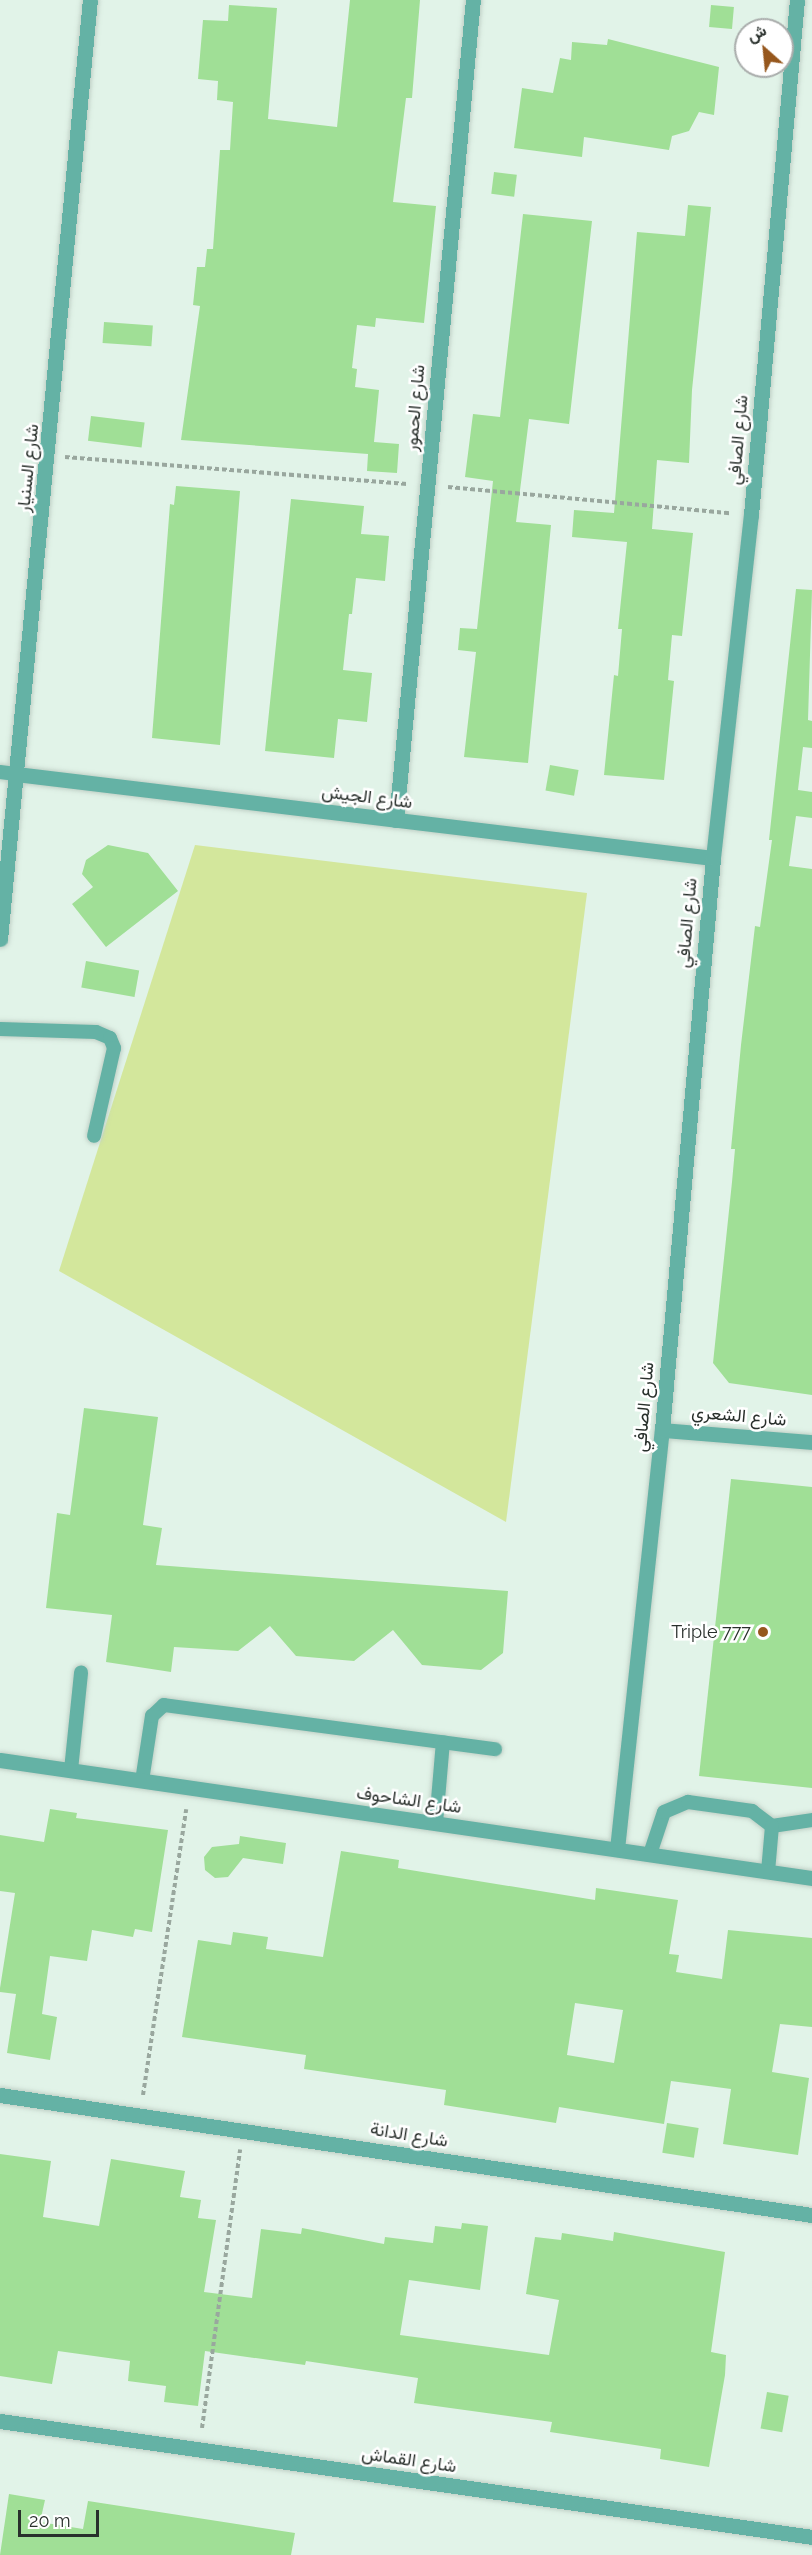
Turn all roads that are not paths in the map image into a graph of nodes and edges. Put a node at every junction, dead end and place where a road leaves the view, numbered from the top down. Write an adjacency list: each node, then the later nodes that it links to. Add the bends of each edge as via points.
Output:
1 (90, 0): 5 (street, شارع السنيار)
2 (473, 0): 6 (street, شارع الحمور)
3 (797, 0): 7 (street, شارع الصافي, via 751,515)
4 (0, 772): 5 (lane)
5 (16, 774): 6 (street, شارع الجيش); 8 (street, شارع السنيار)
6 (396, 820): 7 (street, شارع الجيش)
7 (713, 858): 11 (street, شارع الصافي)
8 (0, 939)
9 (0, 1029): 10 (lane, via 96,1032 110,1038 114,1048)
10 (94, 1136)
11 (662, 1430): 12 (street, شارع الشعري); 22 (street, شارع الصافي)
12 (812, 1442)
13 (81, 1673): 17 (lane)
14 (443, 1742): 15 (lane); 18 (lane, via 164,1705 152,1716); 20 (lane)
15 (495, 1749)
16 (0, 1760): 17 (street, شارع الشاحوف)
17 (71, 1770): 18 (street, شارع الشاحوف)
18 (142, 1781): 20 (street, شارع الشاحوف)
19 (812, 1820): 21 (lane)
20 (436, 1823): 22 (street, شارع الشاحوف)
21 (772, 1826): 23 (lane, via 752,1811 688,1802 664,1812); 24 (lane)
22 (617, 1849): 23 (street, شارع الشاحوف)
23 (650, 1854): 24 (street, شارع الشاحوف)
24 (768, 1872): 25 (street, شارع الشاحوف)
25 (812, 1878)
26 (0, 2095): 27 (street, شارع الدانة)
27 (812, 2216)
28 (0, 2421): 29 (street, شارع القماش)
29 (812, 2537)

